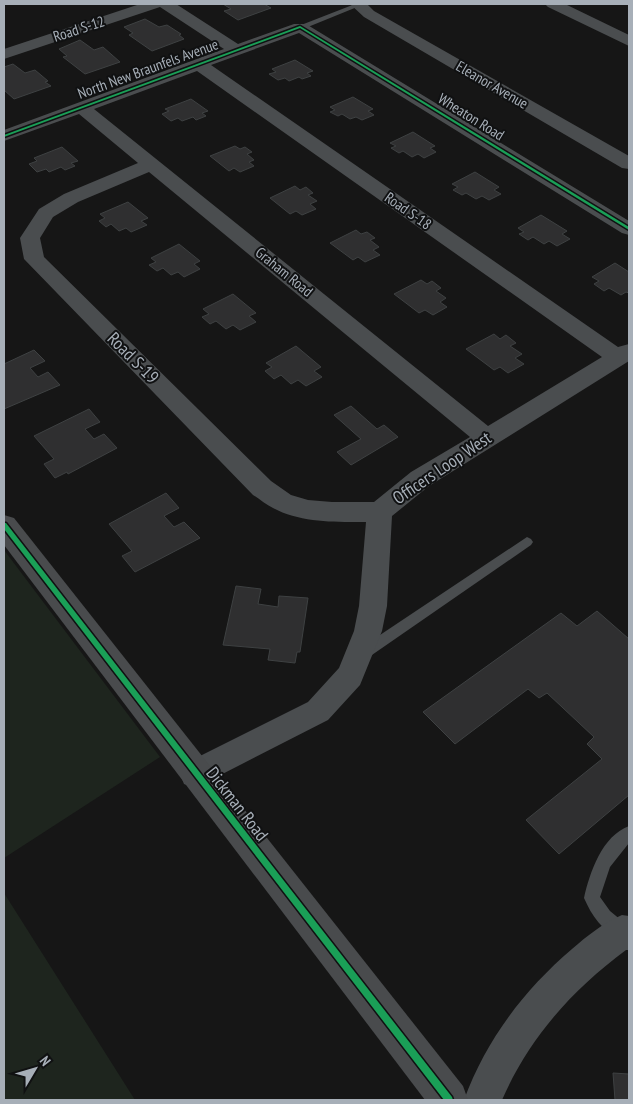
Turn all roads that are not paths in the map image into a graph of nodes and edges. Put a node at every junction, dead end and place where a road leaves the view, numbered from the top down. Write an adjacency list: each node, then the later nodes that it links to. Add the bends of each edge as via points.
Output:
1 (155, 4): 8 (street, Road S-12)
2 (166, 4): 7 (street)
3 (359, 4): 5 (lane, North New Braunfels Avenue); 13 (street, Eleanor Avenue, via 369,14)
4 (553, 4): 6 (street)
5 (300, 27): 7 (street, North New Braunfels Avenue); 16 (street, Wheaton Road)
6 (629, 41)
7 (236, 51): 9 (street, North New Braunfels Avenue)
8 (4, 54)
9 (198, 64): 10 (street, North New Braunfels Avenue); 17 (street, Road S-18)
10 (81, 107): 11 (street, North New Braunfels Avenue); 14 (street, Graham Road)
11 (4, 136)
12 (629, 144): 13 (street)
13 (611, 153): 15 (street, Eleanor Avenue)
14 (151, 164): 18 (street, Graham Road); 19 (street, Road S-19, via 70,198 46,214 30,238 34,259 262,488 284,503 306,509 331,513)
15 (629, 164)
16 (629, 229)
17 (624, 354): 18 (street, Officers Loop West)
18 (487, 438): 19 (street, Officers Loop West, via 420,479)
19 (379, 512): 22 (street, Officers Loop West, via 373,606)
20 (4, 525): 23 (street, Dickman Road)
21 (527, 542): 22 (lane)
22 (359, 656): 23 (street, Officers Loop West, via 350,676 318,710)
23 (195, 774): 26 (street, Dickman Road)
24 (629, 833): 25 (lane, via 602,863 592,898 612,926)
25 (626, 932): 27 (street, via 592,953 540,1003 509,1046)
26 (449, 1100)
27 (483, 1100)

